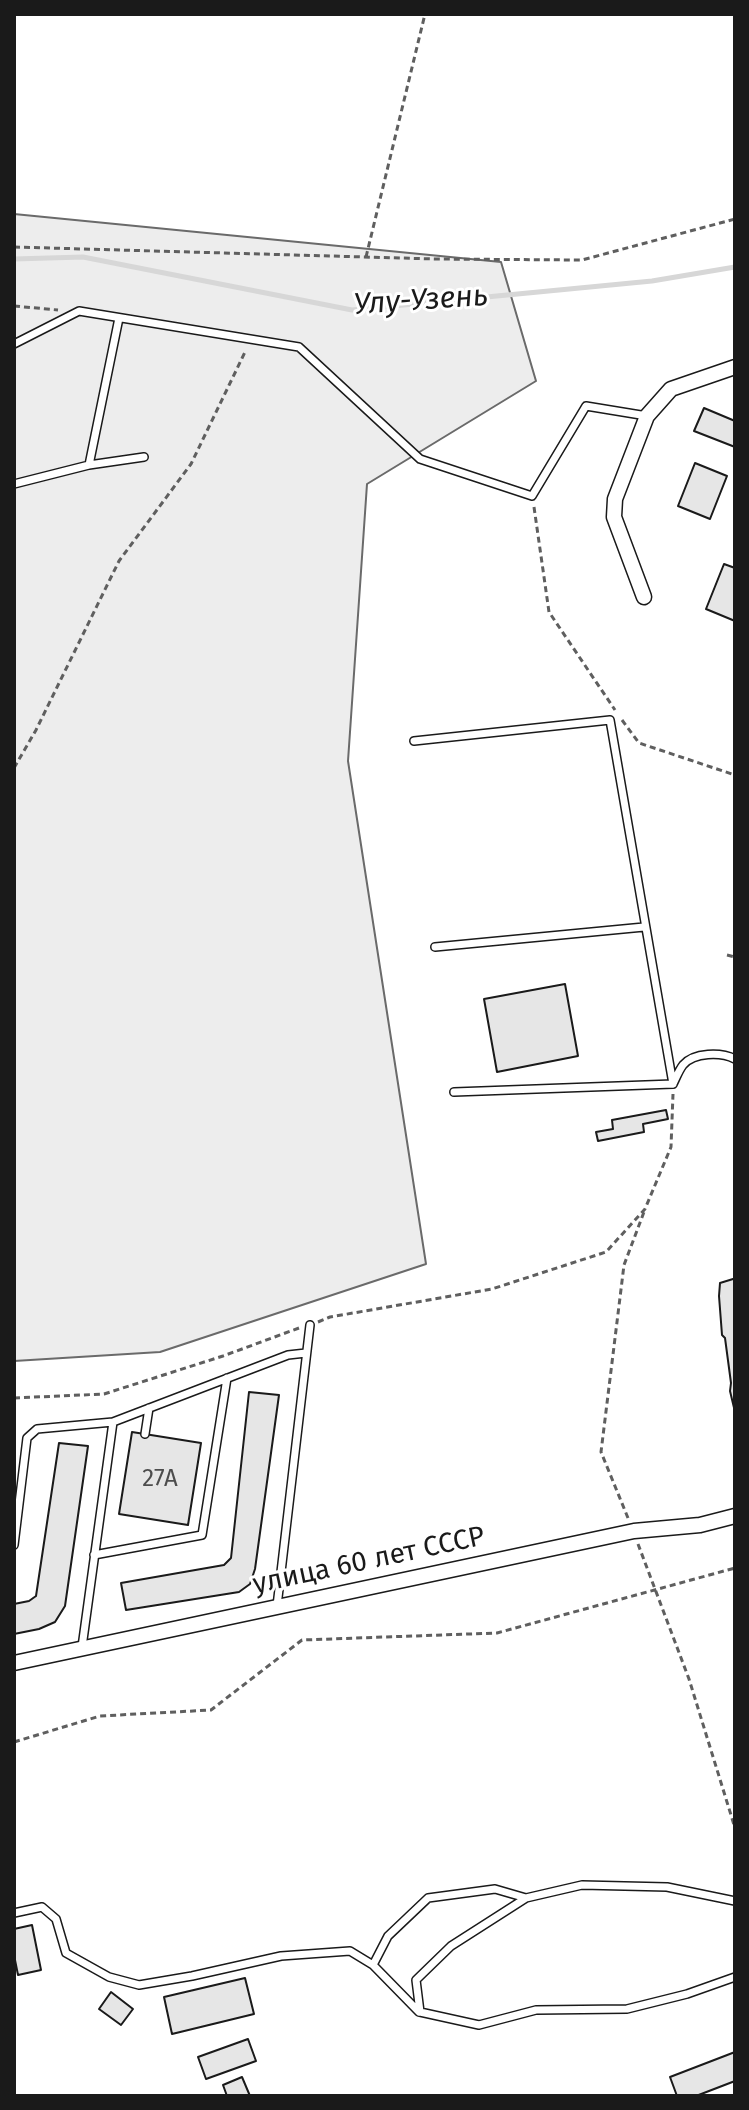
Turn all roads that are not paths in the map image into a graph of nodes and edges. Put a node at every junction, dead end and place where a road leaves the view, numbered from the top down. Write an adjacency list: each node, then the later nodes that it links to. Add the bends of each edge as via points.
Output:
1 (119, 318): 2 (lane, via 79,311); 4 (lane, via 299,347 420,459 532,496 586,406); 6 (lane)
2 (14, 344)
3 (735, 367): 4 (street, via 671,389)
4 (647, 416): 8 (street, via 615,499 614,517)
5 (144, 457): 6 (lane)
6 (89, 465): 7 (lane)
7 (14, 484)
8 (644, 597)
9 (414, 741): 10 (lane, via 610,720)
10 (644, 927): 11 (lane); 13 (lane)
11 (435, 947)
12 (735, 1059): 13 (lane, via 701,1054 684,1063)
13 (673, 1084): 14 (lane)
14 (454, 1092)
15 (310, 1325): 16 (lane)
16 (306, 1353): 17 (lane); 24 (lane)
17 (227, 1378): 18 (lane); 23 (lane, via 202,1535)
18 (149, 1408): 19 (lane); 20 (lane)
19 (113, 1422): 22 (lane, via 31,1432); 23 (lane)
20 (145, 1434)
21 (735, 1516): 24 (street, улица 60 лет СССР, via 634,1531)
22 (14, 1545)
23 (94, 1555): 25 (lane)
24 (277, 1608): 25 (street, улица 60 лет СССР)
25 (81, 1649): 26 (street, улица 60 лет СССР)
26 (14, 1663)
27 (526, 1898): 28 (lane, via 582,1885 667,1887); 30 (lane, via 495,1889 428,1898 388,1936); 32 (lane, via 451,1946 416,1980)
28 (735, 1901)
29 (14, 1913): 30 (lane, via 42,1907 56,1919 66,1953 109,1977 139,1985 281,1956 350,1951)
30 (373, 1965): 32 (lane)
31 (735, 1977): 32 (lane, via 627,2009 536,2010 479,2025)
32 (420, 2012)

